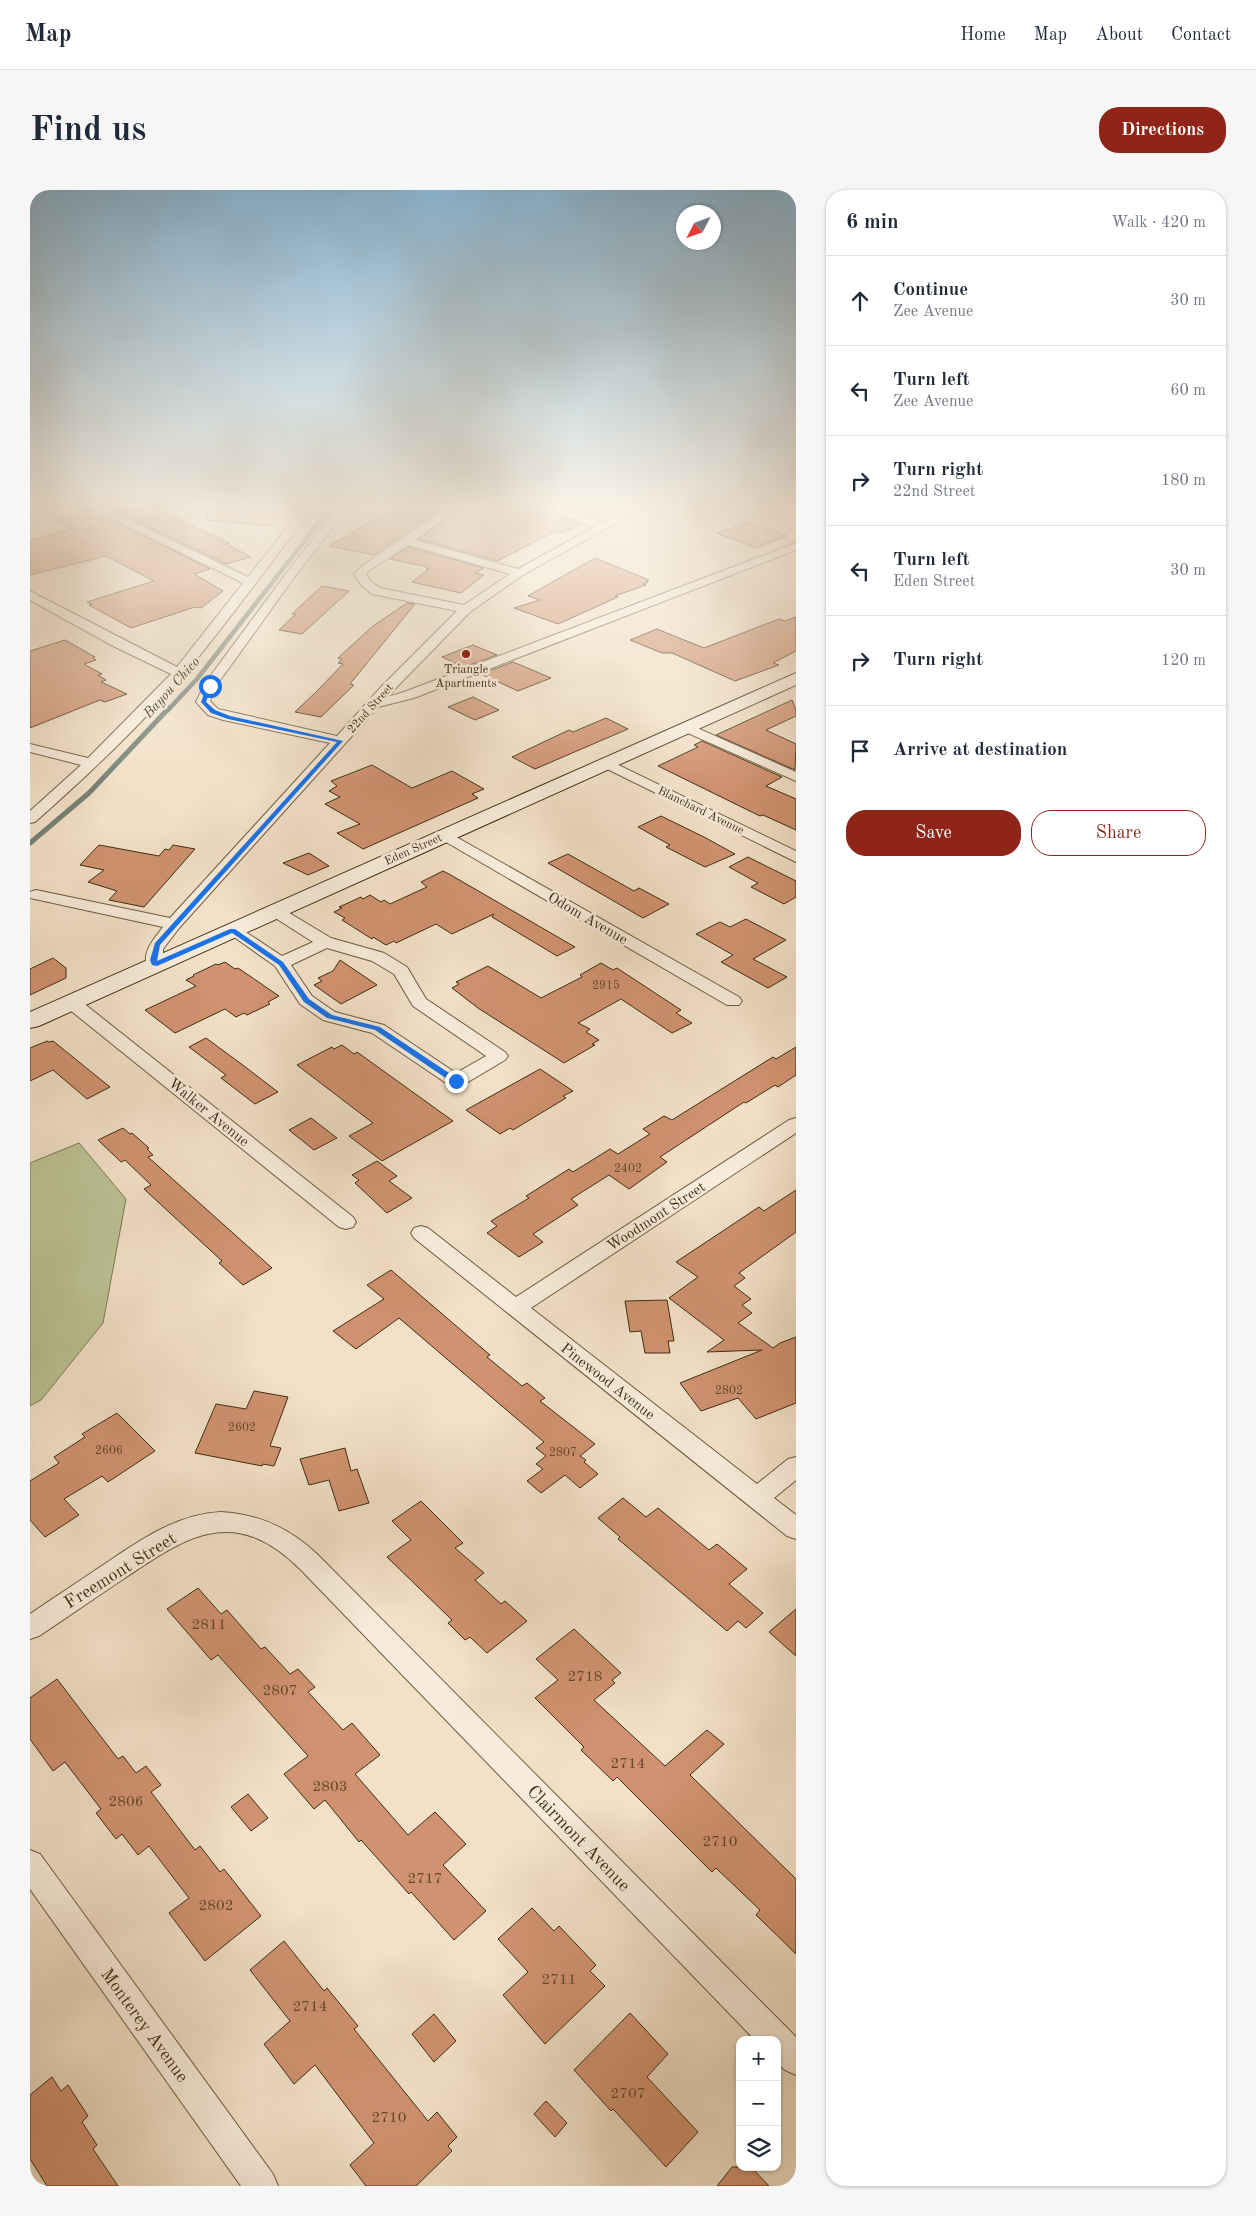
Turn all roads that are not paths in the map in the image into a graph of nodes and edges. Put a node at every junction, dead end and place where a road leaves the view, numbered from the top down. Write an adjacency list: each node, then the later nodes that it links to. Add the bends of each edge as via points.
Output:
1 (39, 600): 8 (street)
2 (234, 600): 8 (street)
3 (274, 600): 12 (street, via 210,686 204,702 213,712 228,717)
4 (417, 600): 7 (street)
5 (480, 600): 7 (street, 22nd Street)
6 (655, 600): 10 (street, via 409,695)
7 (466, 610): 10 (street, 22nd Street)
8 (178, 672): 14 (street)
9 (796, 678): 11 (street, Eden Street)
10 (374, 704): 12 (street, 22nd Street)
11 (686, 727): 15 (street, Eden Street); 16 (street)
12 (341, 741): 22 (street, 22nd Street)
13 (30, 748): 14 (street)
14 (90, 763): 17 (street)
15 (606, 763): 18 (street, Eden Street); 19 (street, Blanchard Avenue)
16 (796, 777)
17 (30, 819)
18 (444, 835): 21 (street, Eden Street); 27 (street, Odom Avenue)
19 (796, 857)
20 (36, 894): 22 (street)
21 (275, 911): 23 (street, Eden Street); 24 (street)
22 (174, 924): 26 (street, 22nd Street, via 155,950)
23 (232, 930): 25 (street); 26 (street, Eden Street)
24 (325, 942): 25 (street); 25 (street, via 378,957 401,971 419,1002 499,1056 456,1081 378,1028 329,1016 306,1000)
25 (281, 964)
26 (155, 965): 28 (street, Eden Street)
27 (733, 1000)
28 (71, 1002): 29 (street, Eden Street); 31 (street, Walker Avenue)
29 (30, 1021)
30 (796, 1124): 33 (street, Woodmont Street)
31 (346, 1222)
32 (420, 1233): 33 (street, Pinewood Avenue)
33 (515, 1308): 35 (street, Pinewood Avenue)
34 (796, 1466): 35 (street)
35 (757, 1498): 36 (street, Pinewood Avenue)
36 (796, 1529)
37 (30, 1628): 38 (street, Freemont Street, via 178,1532 202,1524 229,1523 252,1525 276,1535)
38 (382, 1637): 40 (street, Clairmont Avenue)
39 (30, 1864): 43 (street, Monterey Avenue)
40 (773, 2036)
41 (781, 2044): 42 (street, Clairmont Avenue)
42 (796, 2059)
43 (261, 2186)

